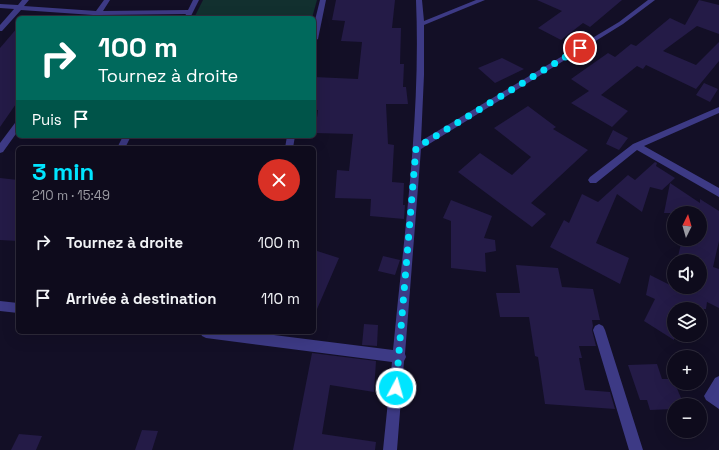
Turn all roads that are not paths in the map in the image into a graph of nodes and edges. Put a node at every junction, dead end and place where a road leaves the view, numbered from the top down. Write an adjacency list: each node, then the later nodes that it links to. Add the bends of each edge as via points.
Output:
1 (26, 0): 9 (street)
2 (107, 0): 10 (street)
3 (196, 0): 11 (street)
4 (323, 0): 14 (street)
5 (419, 0): 12 (street)
6 (482, 0): 12 (street)
7 (652, 0): 18 (street, via 621,23)
8 (0, 6): 9 (street)
9 (19, 8): 10 (street); 13 (street)
10 (96, 15): 11 (street)
11 (189, 15)
12 (421, 24): 18 (street)
13 (0, 29)
14 (316, 30)
15 (719, 110): 17 (street)
16 (16, 128): 19 (street)
17 (636, 146): 20 (street); 21 (street)
18 (416, 148): 26 (street)
19 (0, 150)
20 (593, 180)
21 (719, 193)
22 (0, 306): 23 (street)
23 (16, 308)
24 (599, 330): 30 (street)
25 (222, 334): 26 (street)
26 (400, 357): 29 (street)
27 (719, 382): 28 (street, via 710,396)
28 (719, 403)
29 (390, 450)
30 (636, 450)

